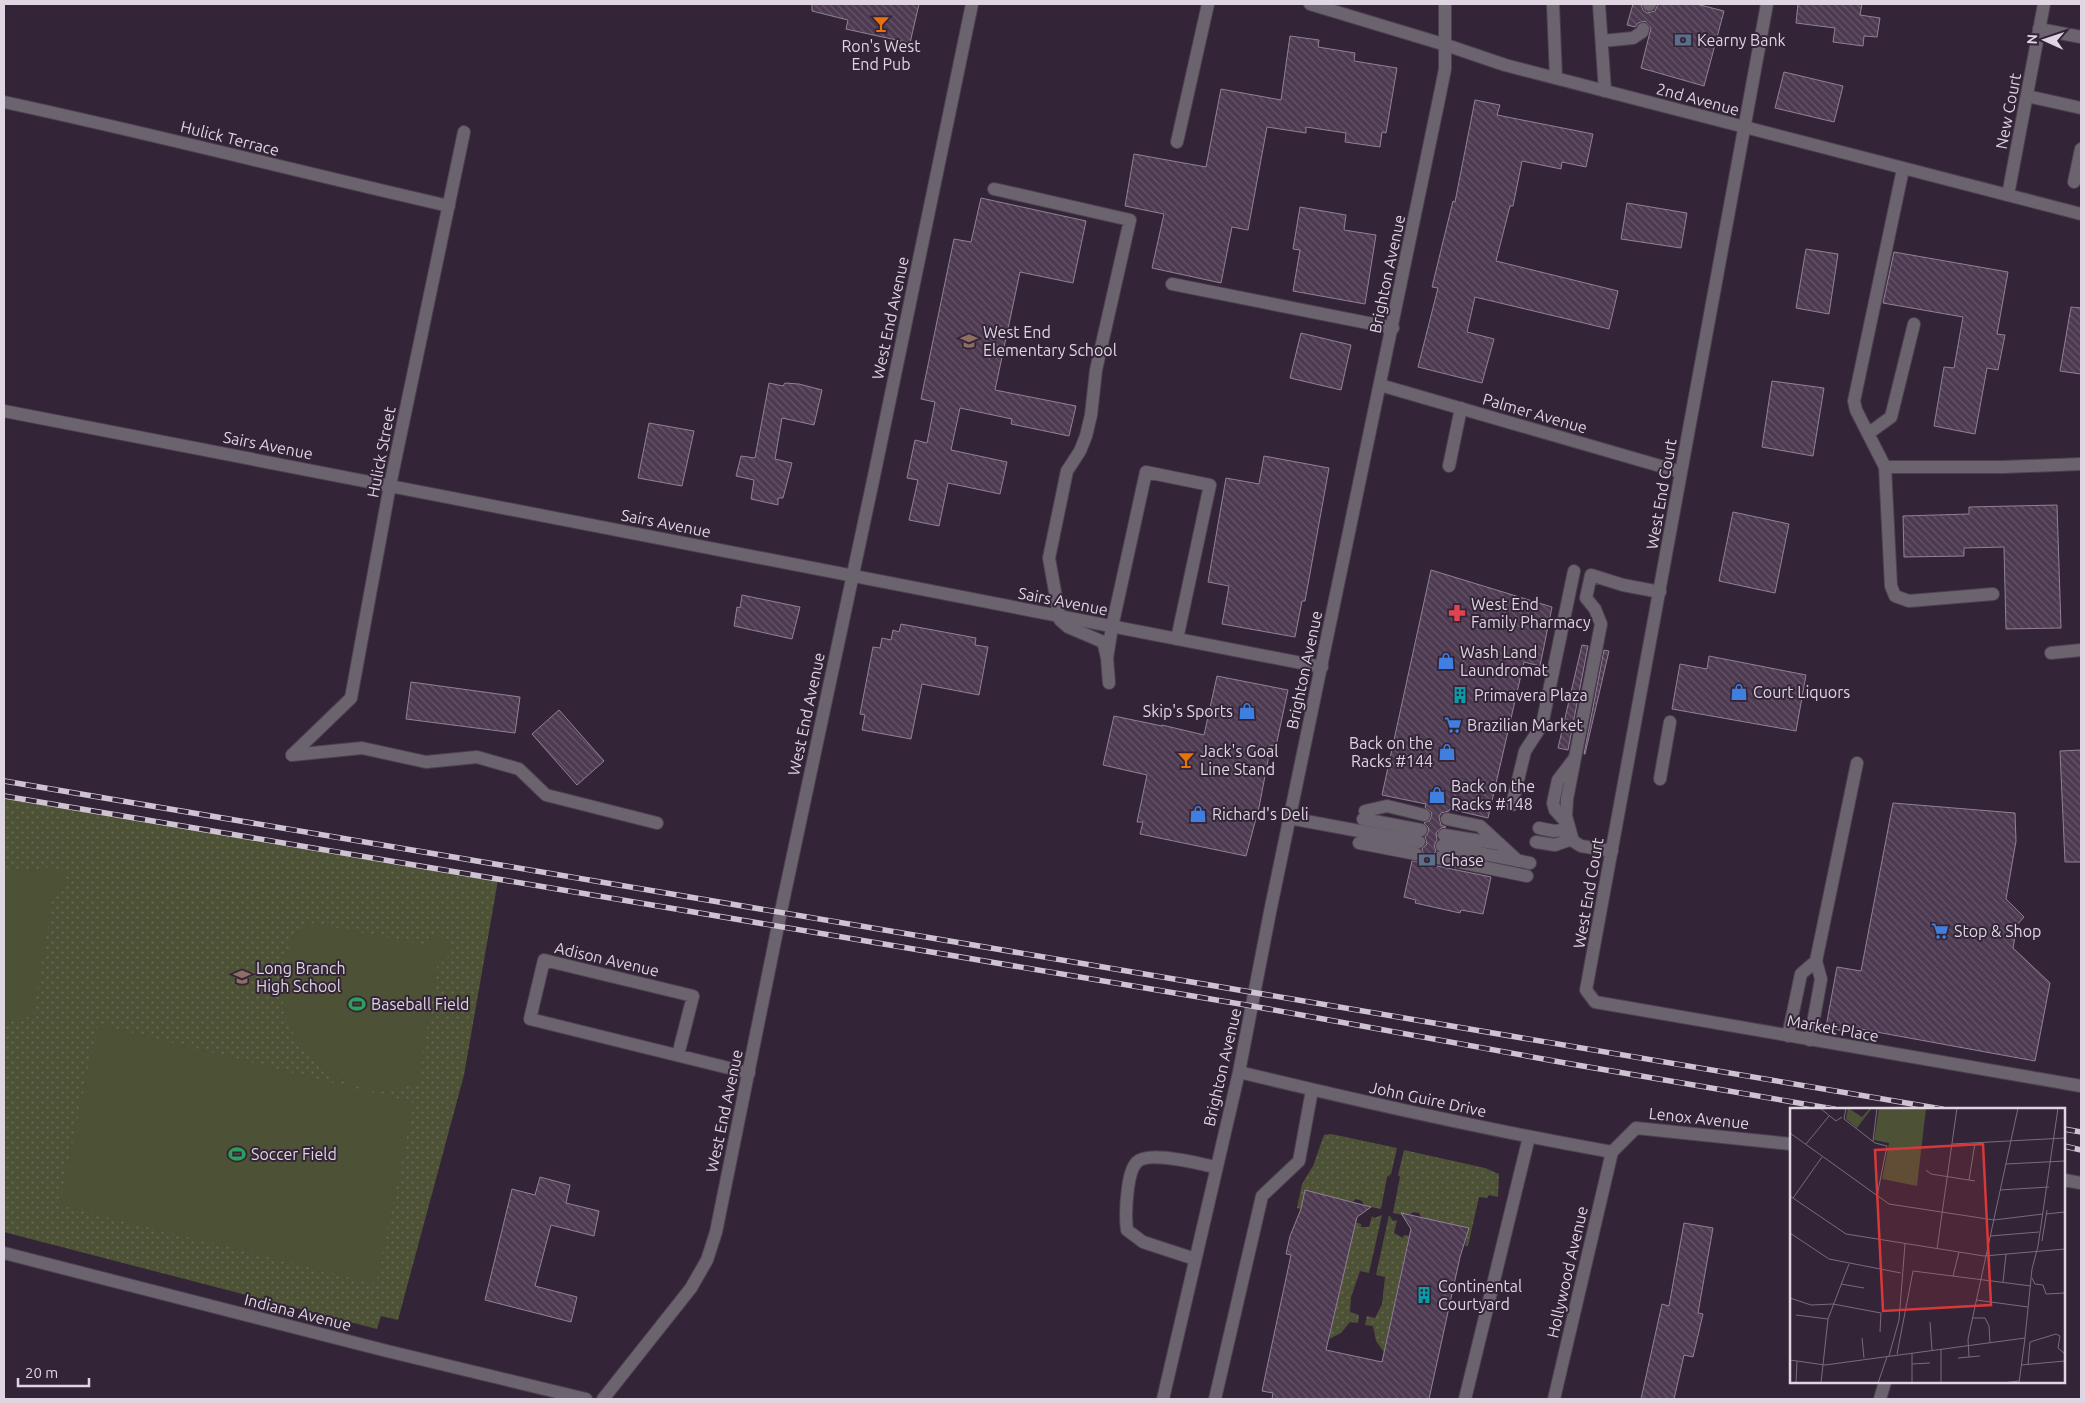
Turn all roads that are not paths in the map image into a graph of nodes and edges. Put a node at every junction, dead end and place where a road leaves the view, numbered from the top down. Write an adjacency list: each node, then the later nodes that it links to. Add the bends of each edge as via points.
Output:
1 (972, 4): 42 (street, West End Avenue)
2 (1208, 4): 21 (street)
3 (1310, 4): 13 (street, 2nd Avenue)
4 (1446, 4): 13 (street, Brighton Avenue)
5 (1553, 4): 14 (street)
6 (1599, 4): 12 (street)
7 (1767, 4): 19 (street, West End Court)
8 (2044, 4): 10 (street, New Court)
9 (1643, 29): 12 (street, via 1633,38)
10 (2039, 29): 11 (street); 16 (street, New Court)
11 (2081, 37)
12 (1602, 41): 15 (street)
13 (1446, 45): 14 (street, 2nd Avenue); 31 (street, Brighton Avenue, via 1445,68)
14 (1556, 78): 15 (street, 2nd Avenue)
15 (1605, 91): 19 (street, 2nd Avenue)
16 (2027, 96): 18 (street); 26 (street, New Court)
17 (4, 102): 27 (street, Hulick Terrace)
18 (2081, 108)
19 (1745, 128): 23 (street, 2nd Avenue); 39 (street, West End Court)
20 (464, 132): 27 (street, Hulick Street)
21 (1177, 142)
22 (2081, 150): 24 (street)
23 (1903, 169): 26 (street, 2nd Avenue); 35 (street, via 1854,401)
24 (2074, 182)
25 (994, 189): 47 (street, via 1130,220 1096,370 1086,436 1067,471 1049,558)
26 (2008, 195): 28 (street, 2nd Avenue)
27 (449, 206): 40 (street, Hulick Street)
28 (2081, 214)
29 (1172, 284): 31 (street)
30 (1914, 324): 35 (street, via 1891,417)
31 (1393, 328): 32 (street, Brighton Avenue)
32 (1380, 385): 33 (street, Palmer Avenue); 53 (street, Brighton Avenue)
33 (1462, 408): 37 (street); 39 (street, Palmer Avenue)
34 (4, 411): 40 (street, Sairs Avenue)
35 (1869, 433): 38 (street)
36 (2081, 464): 38 (street)
37 (1449, 466)
38 (1885, 467): 45 (street, via 1891,586 1895,596 1909,601)
39 (1681, 472): 43 (street, West End Court)
40 (390, 485): 42 (street, Sairs Avenue); 62 (street, Hulick Street, via 351,698 292,755 362,748 426,762 477,757 519,769 546,796)
41 (1574, 570): 44 (street)
42 (852, 576): 47 (street, Sairs Avenue); 76 (street, West End Avenue, via 780,911)
43 (1660, 592): 46 (street, via 1591,575); 69 (street, West End Court)
44 (1569, 594): 46 (street); 58 (street, via 1542,725 1525,751)
45 (1993, 594)
46 (1586, 598): 65 (street, via 1601,624 1567,799 1566,816)
47 (1060, 616): 48 (street, Sairs Avenue); 52 (street, via 1064,625 1101,641)
48 (1112, 627): 49 (street, Sairs Avenue); 49 (street, via 1146,472 1210,485); 52 (street)
49 (1177, 639): 53 (street, Sairs Avenue)
50 (2081, 650): 51 (street)
51 (2051, 652)
52 (1107, 658): 54 (street)
53 (1322, 667): 60 (street, Brighton Avenue)
54 (1109, 683)
55 (1670, 722): 57 (street)
56 (1856, 763): 70 (street)
57 (1660, 780)
58 (1512, 805)
59 (1424, 815): 63 (street, via 1387,806)
60 (1290, 818): 63 (street); 75 (street, Brighton Avenue)
61 (1448, 819): 68 (street, via 1480,826)
62 (657, 823)
63 (1362, 826): 66 (street)
64 (1538, 828): 65 (street)
65 (1571, 834): 67 (street, via 1555,845); 69 (street, via 1574,842 1581,846)
66 (1419, 842)
67 (1536, 842)
68 (1500, 844): 68 (street, via 1525,867 1442,846)
69 (1612, 851): 71 (street, West End Court)
70 (1816, 961): 72 (street, via 1801,974); 73 (street, via 1821,980)
71 (1586, 990): 72 (street, Market Place, via 1595,1002)
72 (1788, 1036): 73 (street, Market Place)
73 (1810, 1040): 77 (street, Market Place)
74 (678, 1056): 74 (street, Adison Avenue, via 530,1019 544,960 693,996); 76 (street, Adison Avenue)
75 (1239, 1072): 78 (street, John Guire Drive); 82 (street, Brighton Avenue)
76 (749, 1073): 89 (street, West End Avenue, via 716,1232 707,1260 691,1288)
77 (2081, 1086)
78 (1312, 1090): 79 (street, John Guire Drive); 91 (street, via 1299,1161 1262,1196)
79 (1529, 1137): 81 (street, John Guire Drive); 92 (street)
80 (1790, 1144): 81 (street, Lenox Avenue, via 1636,1128)
81 (1612, 1152): 93 (street, Hollywood Avenue)
82 (1216, 1167): 86 (street, Brighton Avenue); 86 (street, via 1144,1158 1136,1163 1129,1180 1124,1214 1127,1230 1143,1242)
83 (2065, 1180): 84 (street)
84 (2081, 1183)
85 (4, 1252): 88 (street, Indiana Avenue, via 358,1344)
86 (1195, 1259): 90 (street, Brighton Avenue)
87 (1885, 1383): 94 (street)
88 (586, 1399)
89 (603, 1399)
90 (1163, 1399)
91 (1215, 1399)
92 (1465, 1399)
93 (1554, 1399)
94 (1880, 1399)

